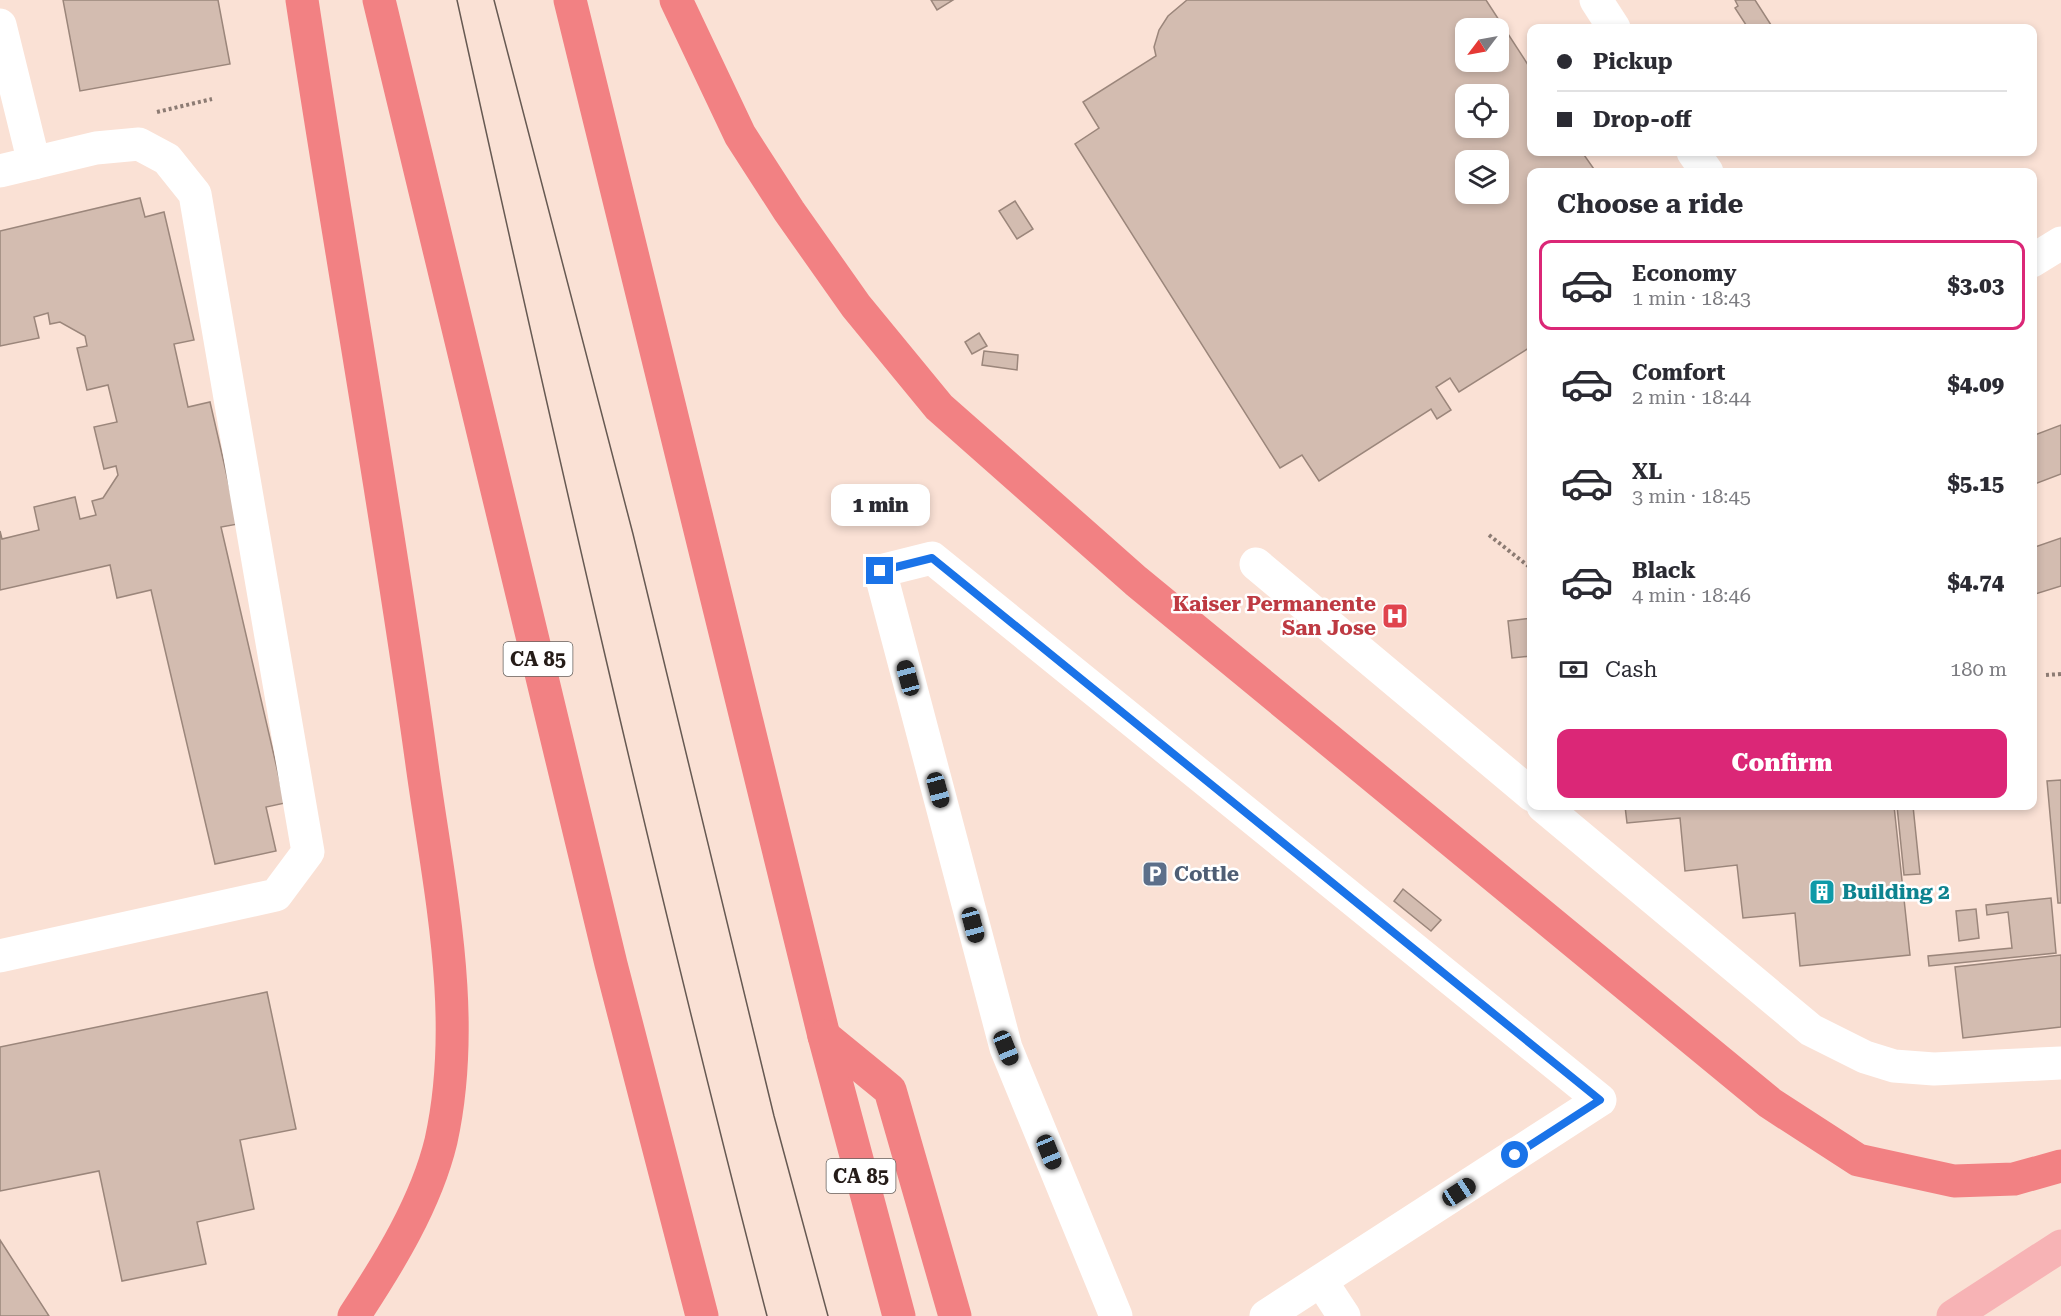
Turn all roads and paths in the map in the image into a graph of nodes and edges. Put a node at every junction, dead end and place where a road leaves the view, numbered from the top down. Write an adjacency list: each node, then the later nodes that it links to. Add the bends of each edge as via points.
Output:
1 (302, 0): 27 (highway, via 406,646 454,994 448,1089 431,1177 378,1281)
2 (379, 0): 28 (highway, CA 85, via 611,964)
3 (570, 0): 22 (highway, CA 85)
4 (676, 0): 24 (highway, via 741,135 856,306 939,407 1136,581 1770,1103 1858,1160 1954,1180 2014,1179)
5 (1596, 0): 6 (street)
6 (1611, 24)
7 (0, 26): 10 (street)
8 (212, 99): 9 (path)
9 (150, 113)
10 (34, 163): 11 (street); 21 (street, via 96,148 139,144 167,159 195,194 308,852 276,895)
11 (0, 171)
12 (2061, 243): 13 (street)
13 (2037, 258)
14 (1489, 535): 16 (path)
15 (1256, 564): 19 (street)
16 (1527, 565)
17 (2061, 674): 18 (path)
18 (2046, 675)
19 (1527, 791)
20 (1549, 810): 23 (street, via 1811,1030 1856,1053 1894,1066 1934,1069)
21 (0, 956)
22 (824, 1036): 29 (highway, CA 85); 30 (highway, via 890,1090)
23 (2061, 1063)
24 (2061, 1166)
25 (2061, 1246): 34 (main road)
26 (1321, 1281): 31 (street, via 1600,1100 932,558 880,571 1006,1048); 32 (street); 33 (street)
27 (354, 1316)
28 (702, 1316)
29 (899, 1316)
30 (955, 1316)
31 (1116, 1316)
32 (1266, 1316)
33 (1344, 1316)
34 (1953, 1316)

